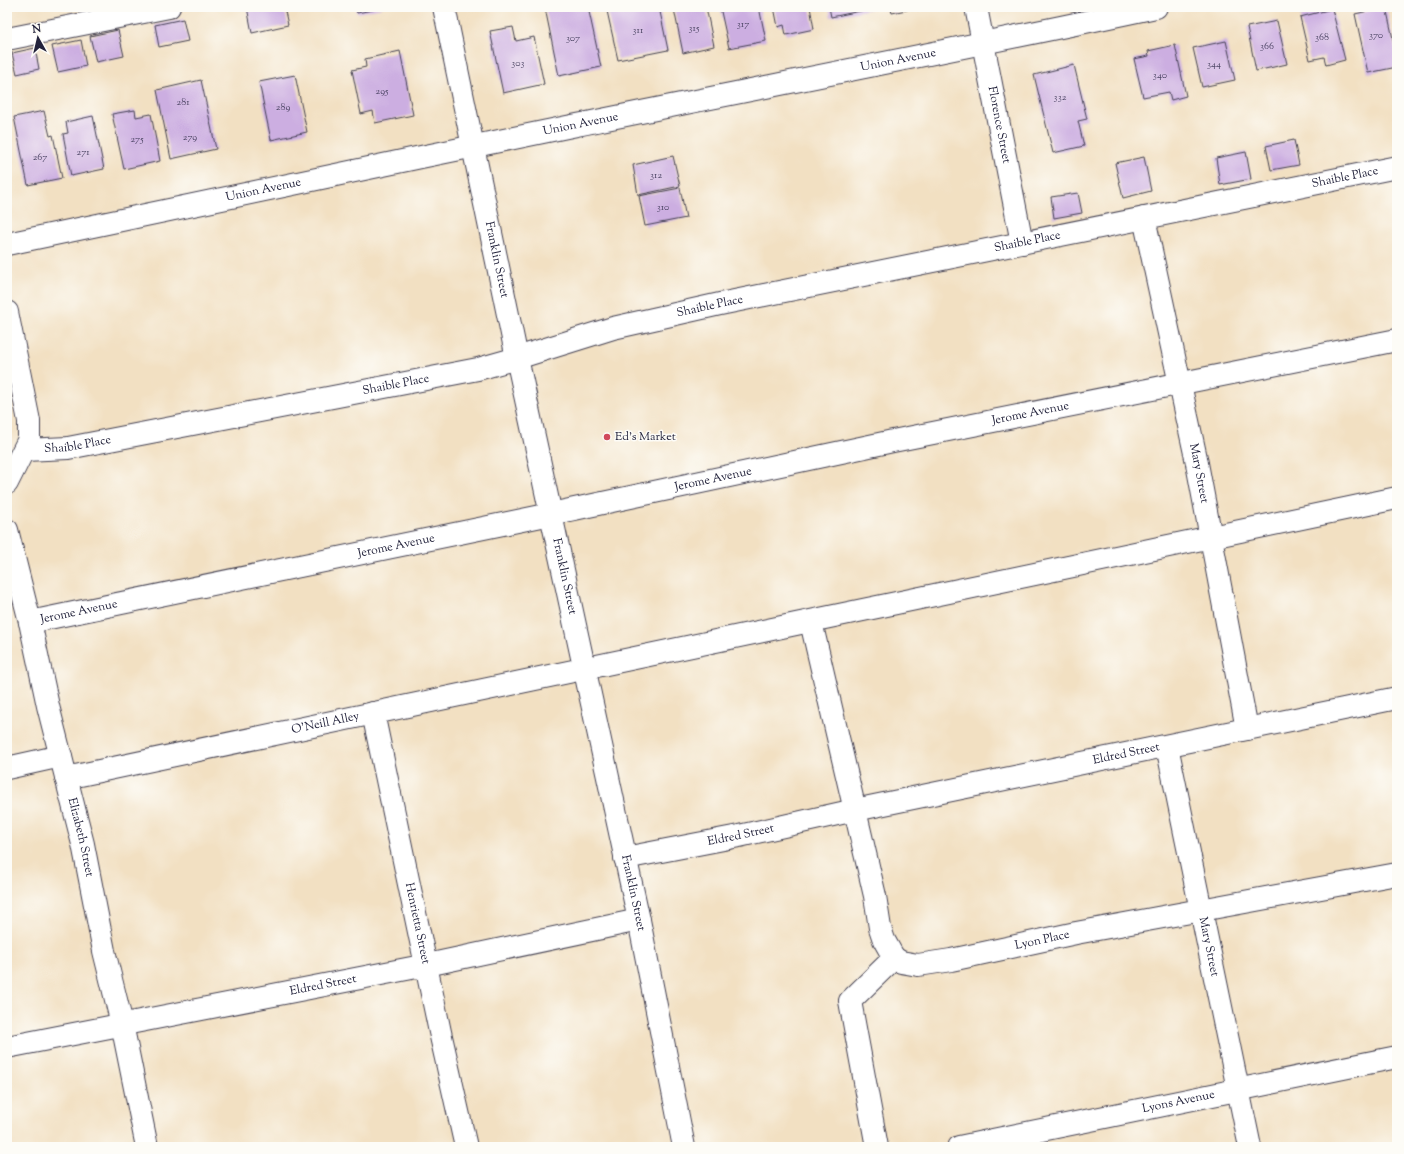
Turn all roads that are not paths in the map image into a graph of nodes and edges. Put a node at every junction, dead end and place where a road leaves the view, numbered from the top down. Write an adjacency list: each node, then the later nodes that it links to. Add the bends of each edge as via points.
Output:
1 (169, 7): 5 (street)
2 (444, 7): 7 (street, Franklin Street)
3 (976, 7): 6 (street, Florence Street)
4 (1156, 7): 6 (street, Union Avenue)
5 (7, 39)
6 (984, 44): 7 (street, Union Avenue); 10 (street, Florence Street)
7 (473, 146): 11 (street, Union Avenue); 14 (street, Franklin Street)
8 (1397, 166): 9 (street, Shaible Place)
9 (1144, 218): 10 (street, Shaible Place); 15 (street, Mary Street)
10 (1022, 243): 14 (street, Shaible Place, via 613,328)
11 (7, 244)
12 (7, 312): 16 (street, via 29,421 29,439)
13 (1397, 340): 15 (street, Jerome Avenue)
14 (517, 358): 16 (street, Shaible Place, via 478,369 68,448); 19 (street, Franklin Street)
15 (1180, 384): 19 (street, Jerome Avenue, via 893,441); 21 (street, Mary Street)
16 (25, 450): 17 (street)
17 (7, 483)
18 (1397, 498): 21 (street, O'Neill Alley)
19 (551, 514): 22 (street, Jerome Avenue); 24 (street, Franklin Street)
20 (7, 530): 22 (street, Elizabeth Street)
21 (1210, 537): 23 (street, O'Neill Alley); 27 (street, Mary Street)
22 (30, 622): 29 (street, Elizabeth Street)
23 (811, 622): 24 (street, O'Neill Alley); 32 (street)
24 (584, 669): 26 (street, O'Neill Alley); 33 (street, Franklin Street)
25 (1397, 698): 27 (street, Eldred Street)
26 (373, 713): 31 (street, O'Neill Alley); 38 (street, Henrietta Street)
27 (1247, 729): 28 (street, Eldred Street)
28 (1166, 746): 32 (street, Eldred Street); 35 (street, Mary Street)
29 (61, 756): 30 (street); 31 (street, Elizabeth Street)
30 (7, 768)
31 (66, 778): 39 (street, Elizabeth Street)
32 (855, 810): 33 (street, Eldred Street); 37 (street, via 880,928)
33 (625, 858): 36 (street, Franklin Street)
34 (1397, 874): 35 (street, Lyon Place)
35 (1200, 910): 37 (street, Lyon Place, via 950,960 918,965); 42 (street, Mary Street)
36 (639, 920): 38 (street, Eldred Street); 45 (street, Franklin Street)
37 (894, 958): 46 (street, via 850,1001)
38 (427, 965): 39 (street, Eldred Street); 43 (street, Henrietta Street)
39 (122, 1024): 40 (street, Eldred Street); 44 (street, Elizabeth Street)
40 (7, 1047)
41 (1397, 1057): 42 (street, Lyons Avenue)
42 (1237, 1090): 47 (street, Lyons Avenue); 48 (street, Mary Street)
43 (465, 1141)
44 (146, 1147)
45 (684, 1147)
46 (877, 1147)
47 (959, 1147)
48 (1250, 1147)

